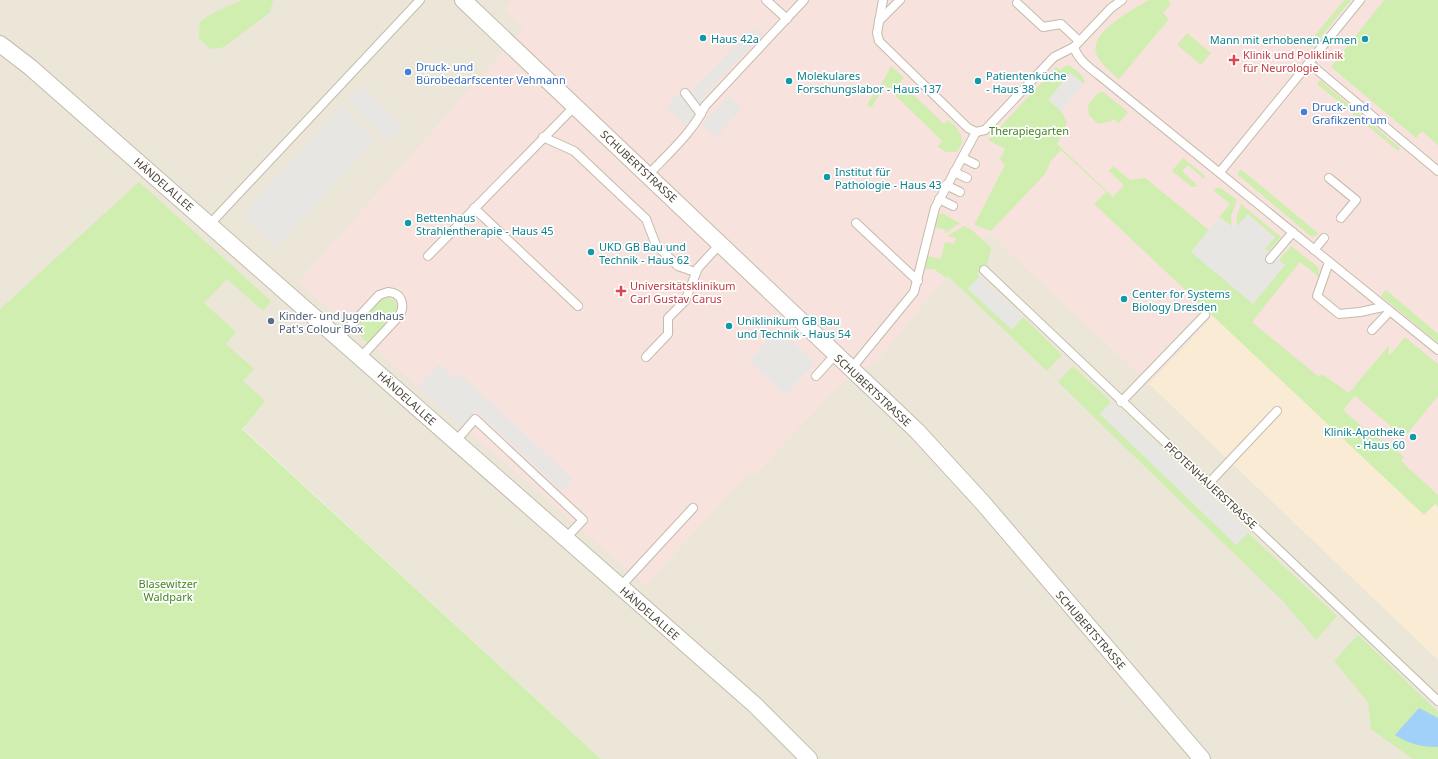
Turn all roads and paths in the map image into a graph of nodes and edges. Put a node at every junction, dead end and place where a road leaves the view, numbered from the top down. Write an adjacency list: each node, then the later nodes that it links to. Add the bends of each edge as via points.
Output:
1 (420, 0): 35 (lane)
2 (463, 0): 16 (street, SCHUBERTSTRASSE)
3 (766, 0): 10 (lane)
4 (804, 0): 10 (lane)
5 (883, 0): 11 (lane)
6 (900, 0): 11 (lane)
7 (1122, 0): 13 (lane)
8 (1360, 0): 14 (lane)
9 (1017, 3): 13 (lane, via 1043,27 1061,24)
10 (787, 19): 17 (lane, via 705,106)
11 (879, 21): 18 (lane, via 877,33 886,50 968,128)
12 (0, 44): 35 (street, HÄNDELALLEE, via 30,67)
13 (1077, 44): 18 (lane, via 1054,57 985,130); 24 (lane, via 1076,53 1092,69)
14 (1309, 63): 22 (lane); 24 (lane)
15 (685, 93): 17 (lane)
16 (575, 106): 19 (lane); 25 (street, SCHUBERTSTRASSE)
17 (701, 114): 25 (lane, via 671,152)
18 (976, 132): 20 (lane)
19 (543, 137): 32 (lane); 44 (lane, via 574,151 646,219 656,245 678,266)
20 (963, 158): 21 (lane); 23 (lane)
21 (975, 164)
22 (1438, 171)
23 (954, 172): 26 (lane); 28 (lane)
24 (1220, 172): 36 (lane)
25 (648, 175): 38 (street, SCHUBERTSTRASSE)
26 (967, 178)
27 (1329, 178): 33 (lane, via 1356,200)
28 (946, 185): 29 (lane); 30 (lane)
29 (960, 192)
30 (939, 199): 31 (lane); 45 (lane)
31 (953, 206)
32 (474, 208): 40 (lane); 46 (lane)
33 (1341, 218)
34 (856, 222): 45 (lane)
35 (210, 224): 50 (street, HÄNDELALLEE)
36 (1293, 232): 39 (lane); 41 (lane)
37 (1324, 238): 39 (lane)
38 (720, 244): 44 (lane); 52 (street, SCHUBERTSTRASSE)
39 (1314, 250): 42 (lane)
40 (428, 256)
41 (1270, 259)
42 (1329, 262): 47 (lane); 47 (lane, via 1317,296 1338,314)
43 (984, 270): 57 (lane, PFOTENHAUERSTRASSE)
44 (695, 272): 54 (lane, via 685,301 668,318 668,334)
45 (918, 281): 55 (lane, via 914,292)
46 (578, 306)
47 (1386, 309): 49 (lane); 51 (lane)
48 (1205, 315): 57 (lane)
49 (1372, 330)
50 (339, 338): 53 (street, HÄNDELALLEE); 53 (lane, via 379,295 388,292 399,296 403,302 400,316)
51 (1438, 350)
52 (835, 355): 55 (street, SCHUBERTSTRASSE); 56 (lane)
53 (361, 357): 59 (street, HÄNDELALLEE)
54 (646, 357)
55 (851, 369): 66 (street, SCHUBERTSTRASSE, via 917,431 983,503)
56 (816, 376)
57 (1121, 402): 60 (lane, PFOTENHAUERSTRASSE)
58 (1277, 410): 60 (lane)
59 (456, 441): 62 (street, HÄNDELALLEE); 62 (lane, via 475,419 583,520)
60 (1209, 483): 64 (lane, PFOTENHAUERSTRASSE)
61 (694, 508): 63 (lane)
62 (565, 539): 63 (street, HÄNDELALLEE)
63 (620, 587): 65 (street, HÄNDELALLEE, via 755,705)
64 (1438, 700)
65 (809, 759)
66 (1202, 759)

